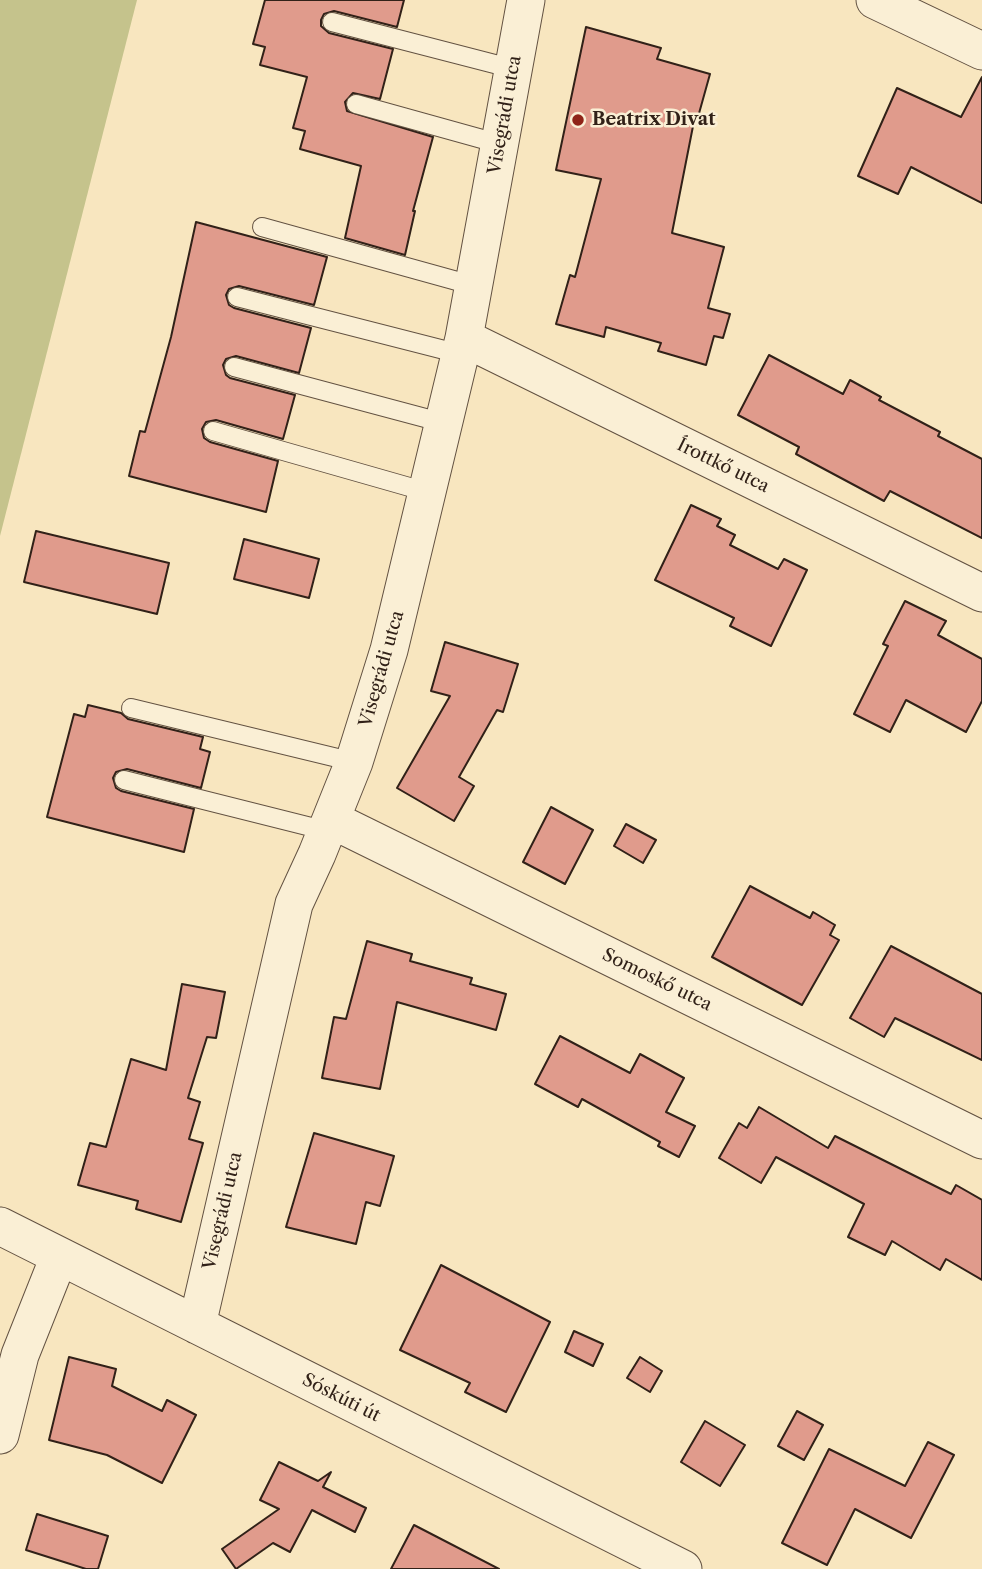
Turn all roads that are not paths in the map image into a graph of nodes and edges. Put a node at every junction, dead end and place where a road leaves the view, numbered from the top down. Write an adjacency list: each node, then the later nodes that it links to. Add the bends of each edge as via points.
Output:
1 (875, 0): 4 (street)
2 (520, 2): 5 (street, Visegrádi utca)
3 (332, 22): 5 (lane)
4 (982, 51)
5 (514, 69): 7 (street, Visegrádi utca)
6 (356, 104): 7 (lane)
7 (500, 144): 9 (street, Visegrádi utca)
8 (262, 227): 9 (lane)
9 (475, 286): 11 (street, Visegrádi utca)
10 (237, 297): 11 (lane)
11 (462, 346): 13 (street, Visegrádi utca); 16 (street, Írottkő utca)
12 (234, 367): 13 (lane)
13 (444, 423): 15 (street, Visegrádi utca)
14 (213, 431): 15 (lane)
15 (427, 492): 18 (street, Visegrádi utca, via 389,650)
16 (982, 593)
17 (131, 708): 18 (lane)
18 (354, 762): 20 (street, Visegrádi utca)
19 (124, 780): 20 (lane)
20 (329, 825): 21 (street, Somoskő utca); 24 (street, Visegrádi utca, via 294,904)
21 (982, 1140)
22 (0, 1226): 23 (street, Sóskúti út)
23 (59, 1257): 24 (street, Sóskúti út); 25 (street, via 20,1355)
24 (197, 1325): 26 (street, Sóskúti út)
25 (0, 1435)
26 (659, 1564)

